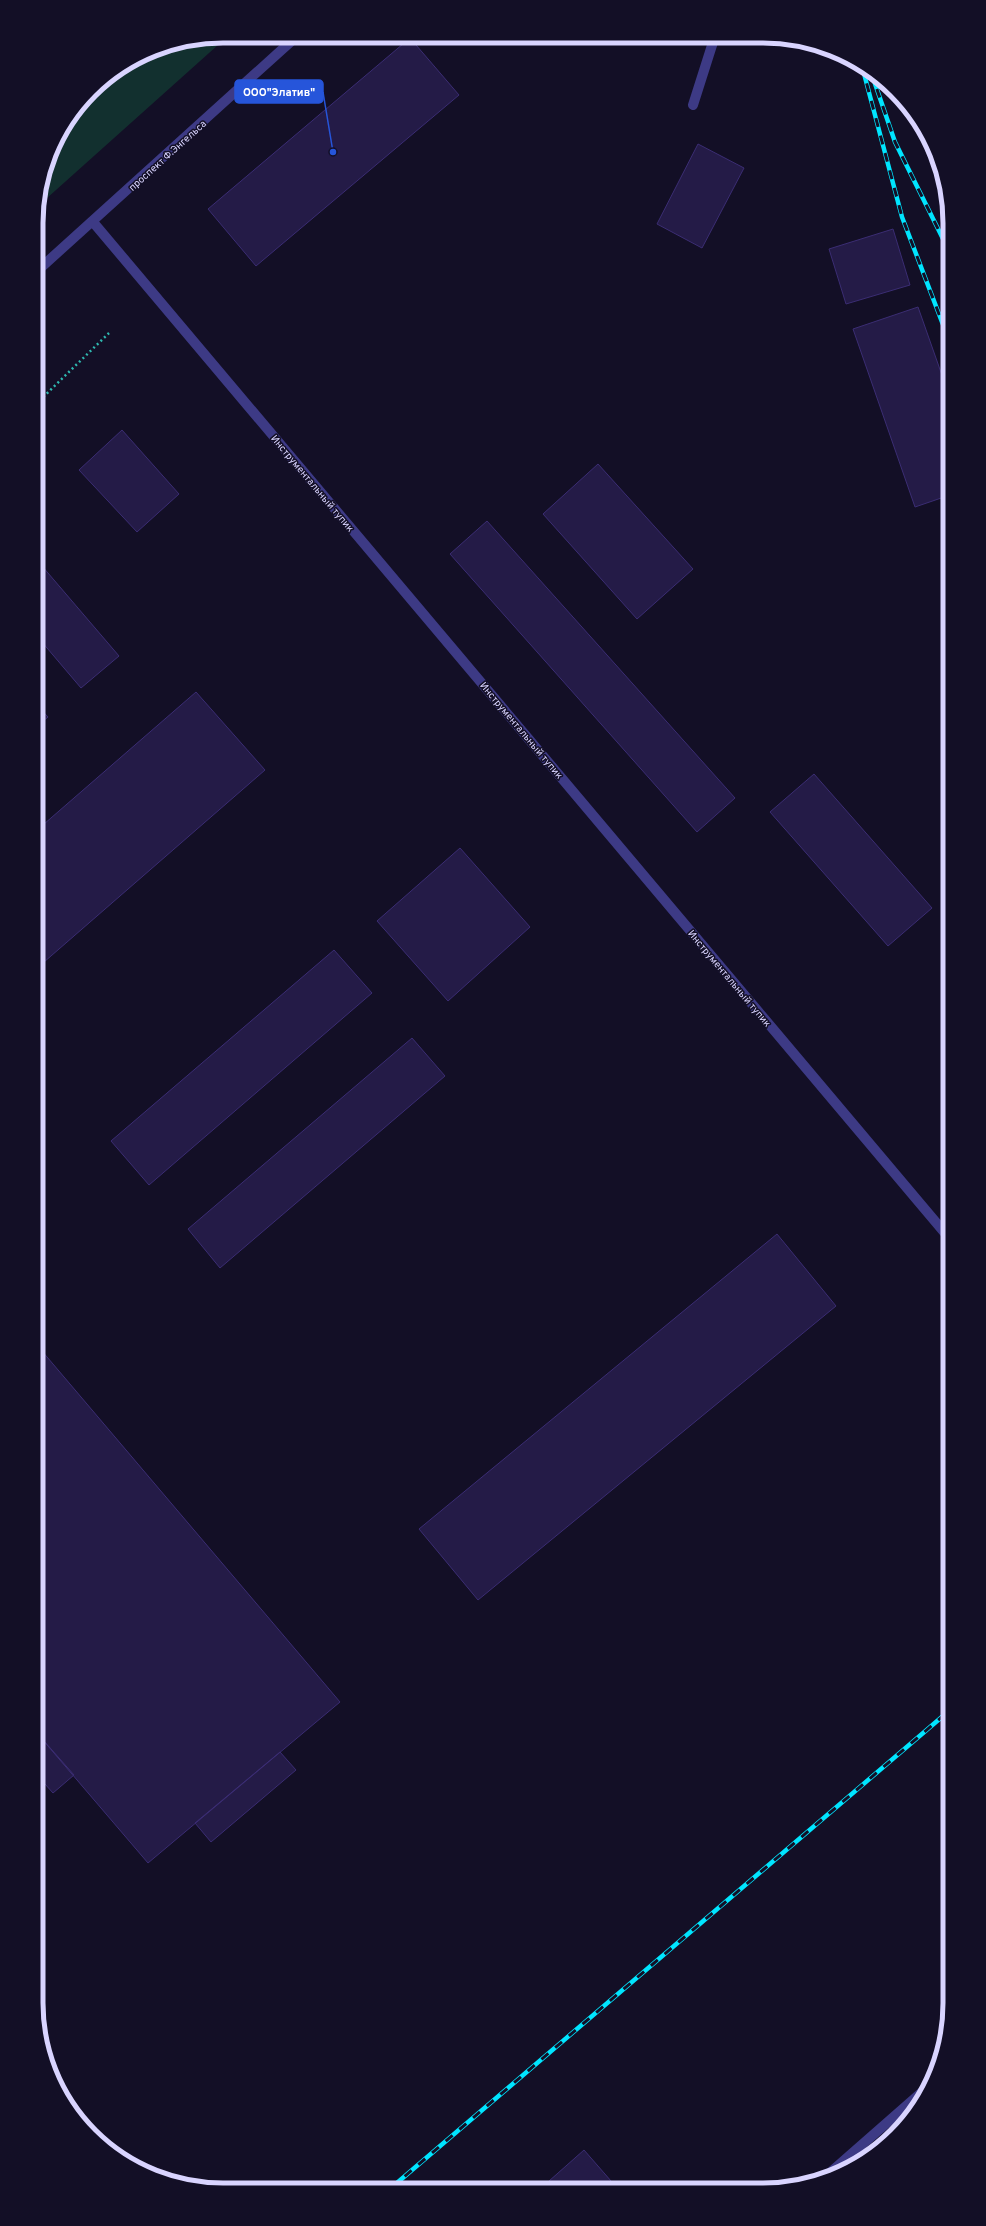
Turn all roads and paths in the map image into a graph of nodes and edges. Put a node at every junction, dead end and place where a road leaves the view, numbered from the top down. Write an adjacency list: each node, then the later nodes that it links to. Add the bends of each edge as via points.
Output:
1 (289, 43): 4 (street, проспект Ф.Энгельса)
2 (713, 43): 3 (street)
3 (693, 105)
4 (93, 222): 5 (street, проспект Ф.Энгельса); 8 (street, Инструментальный тупик)
5 (43, 266)
6 (109, 333): 7 (path)
7 (43, 397)
8 (943, 1231)
9 (917, 2096): 10 (street)
10 (837, 2167)

